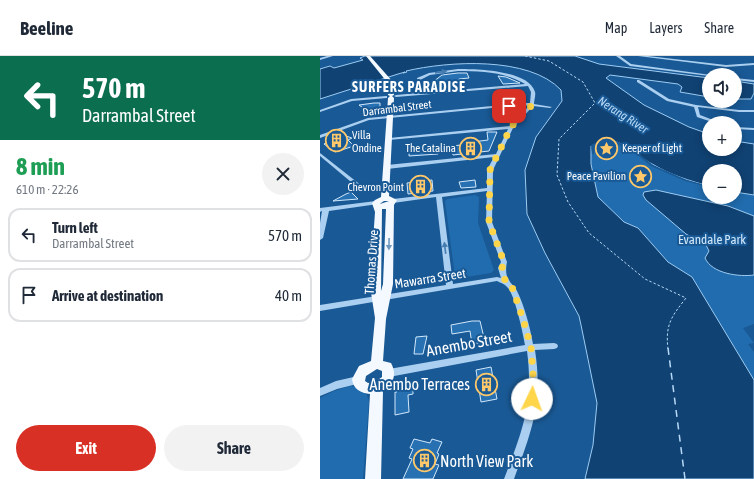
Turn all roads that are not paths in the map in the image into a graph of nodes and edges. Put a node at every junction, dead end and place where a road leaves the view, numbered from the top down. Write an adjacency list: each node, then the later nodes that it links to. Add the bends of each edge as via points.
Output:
1 (331, 56): 5 (street)
2 (368, 56): 13 (main road, Thomas Drive, via 387,78 391,85)
3 (618, 56): 7 (street, via 630,65)
4 (640, 56): 6 (street, via 726,66)
5 (320, 59)
6 (754, 64)
7 (702, 74)
8 (742, 80): 10 (street)
9 (638, 81): 15 (street, via 668,100)
10 (754, 81)
11 (529, 85): 12 (street); 12 (street, one-way to 11, via 418,79 433,73 452,71 506,74); 14 (street, via 533,92)
12 (420, 94): 13 (street)
13 (391, 96): 17 (street, via 351,100); 19 (main road, Thomas Drive)
14 (532, 105): 16 (street, Darrambal Street); 19 (street, Darrambal Street); 21 (street)
15 (696, 106): 18 (street); 20 (street, via 698,116)
16 (550, 107)
17 (320, 111)
18 (754, 111)
19 (390, 117): 24 (street, Darrambal Street, via 364,120); 25 (main road, Thomas Drive)
20 (702, 117)
21 (511, 127): 25 (street); 27 (street)
22 (742, 128): 23 (street)
23 (754, 129)
24 (320, 137)
25 (389, 139): 28 (main road, Thomas Drive)
26 (320, 154): 30 (street)
27 (497, 155): 28 (street); 29 (street, via 490,170)
28 (386, 167): 32 (main road, Thomas Drive)
29 (490, 189): 31 (street); 36 (street, via 489,222 504,262)
30 (365, 192)
31 (439, 196): 32 (street); 39 (street, one-way to 31)
32 (389, 202): 33 (main road, via 384,207); 37 (main road, Thomas Drive, one-way to 37)
33 (377, 204): 34 (street); 38 (main road, Thomas Drive, via 379,212)
34 (323, 210): 35 (street)
35 (320, 238)
36 (501, 280): 39 (street, Mawarra Street); 43 (street, via 511,284)
37 (388, 284): 38 (main road); 40 (main road, Thomas Drive)
38 (375, 286): 40 (main road, Thomas Drive)
39 (450, 287): 40 (street, Mawarra Street)
40 (381, 298): 41 (street, Mawarra Street); 44 (main road, Thomas Drive)
41 (320, 308)
42 (554, 346): 43 (street, Anembo Street)
43 (531, 347): 45 (street, Anembo Street); 50 (street, via 534,388 529,421)
44 (377, 364): 45 (main road, via 387,367); 46 (main road, via 362,371)
45 (389, 373): 47 (main road, via 388,379)
46 (358, 380): 47 (main road, via 364,388); 48 (street)
47 (378, 388): 49 (main road)
48 (320, 392)
49 (373, 479)
50 (509, 479)

